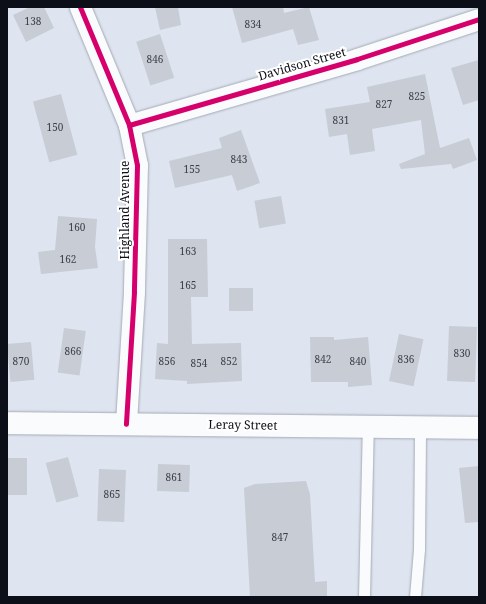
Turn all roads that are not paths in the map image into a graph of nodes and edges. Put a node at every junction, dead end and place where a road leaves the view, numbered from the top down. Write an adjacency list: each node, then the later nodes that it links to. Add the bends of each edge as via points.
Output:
1 (80, 7): 3 (street, Highland Avenue)
2 (479, 19): 3 (street, Davidson Street)
3 (129, 125): 5 (street, Highland Avenue, via 137,165 134,292)
4 (7, 423): 5 (main road, Leray Street)
5 (126, 424): 6 (main road, Leray Street)
6 (368, 427): 7 (main road, Leray Street); 9 (lane)
7 (420, 427): 8 (main road, Leray Street); 10 (lane, via 419,549)
8 (479, 428)
9 (364, 597)
10 (415, 597)

